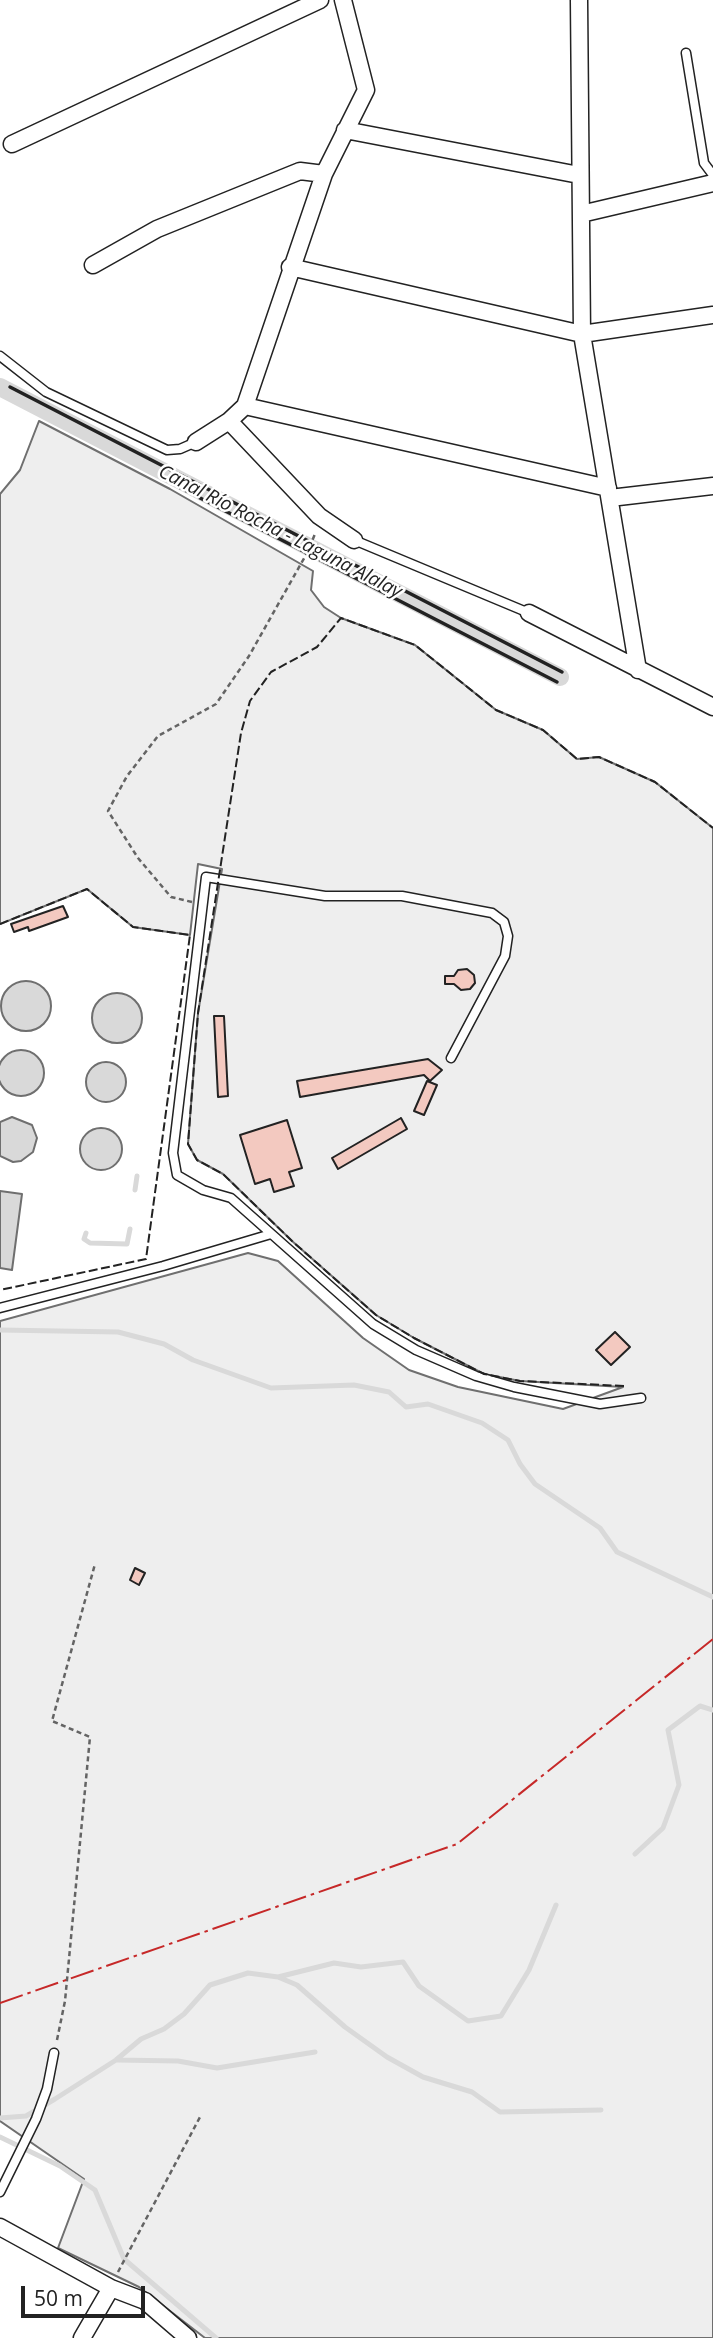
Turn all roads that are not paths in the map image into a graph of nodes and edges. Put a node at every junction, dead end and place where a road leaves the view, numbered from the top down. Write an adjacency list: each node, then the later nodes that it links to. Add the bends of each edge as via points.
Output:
1 (320, 0): 6 (street)
2 (343, 0): 5 (street, via 366,90)
3 (579, 0): 8 (street)
4 (686, 53): 9 (lane, via 704,163)
5 (345, 130): 7 (street); 8 (street)
6 (12, 145)
7 (324, 174): 12 (street, via 300,171 157,229); 13 (street)
8 (579, 175): 11 (street)
9 (713, 175)
10 (713, 183): 11 (street)
11 (581, 214): 15 (street)
12 (93, 265)
13 (290, 267): 15 (street); 17 (street)
14 (713, 315): 15 (street)
15 (582, 334): 21 (street)
16 (0, 356): 19 (lane, via 46,392 167,450)
17 (245, 406): 18 (street); 21 (street)
18 (229, 421): 19 (street); 22 (street, via 319,516)
19 (196, 442)
20 (713, 486): 21 (street)
21 (609, 493): 24 (street)
22 (354, 540): 23 (lane)
23 (529, 613): 24 (street)
24 (638, 670): 25 (street)
25 (713, 707)
26 (451, 1058): 27 (lane, via 505,956 508,936 504,922 492,913 402,896 325,896 206,877 173,1153 177,1175 203,1190 231,1198)
27 (271, 1234): 28 (lane); 29 (lane, via 373,1324 416,1350 514,1387 600,1404)
28 (0, 1308)
29 (641, 1398)
30 (54, 2053): 31 (lane, via 36,2119)
31 (0, 2192)
32 (0, 2227): 33 (street)
33 (111, 2288): 34 (street); 35 (street, via 145,2301)
34 (82, 2338)
35 (188, 2338)

